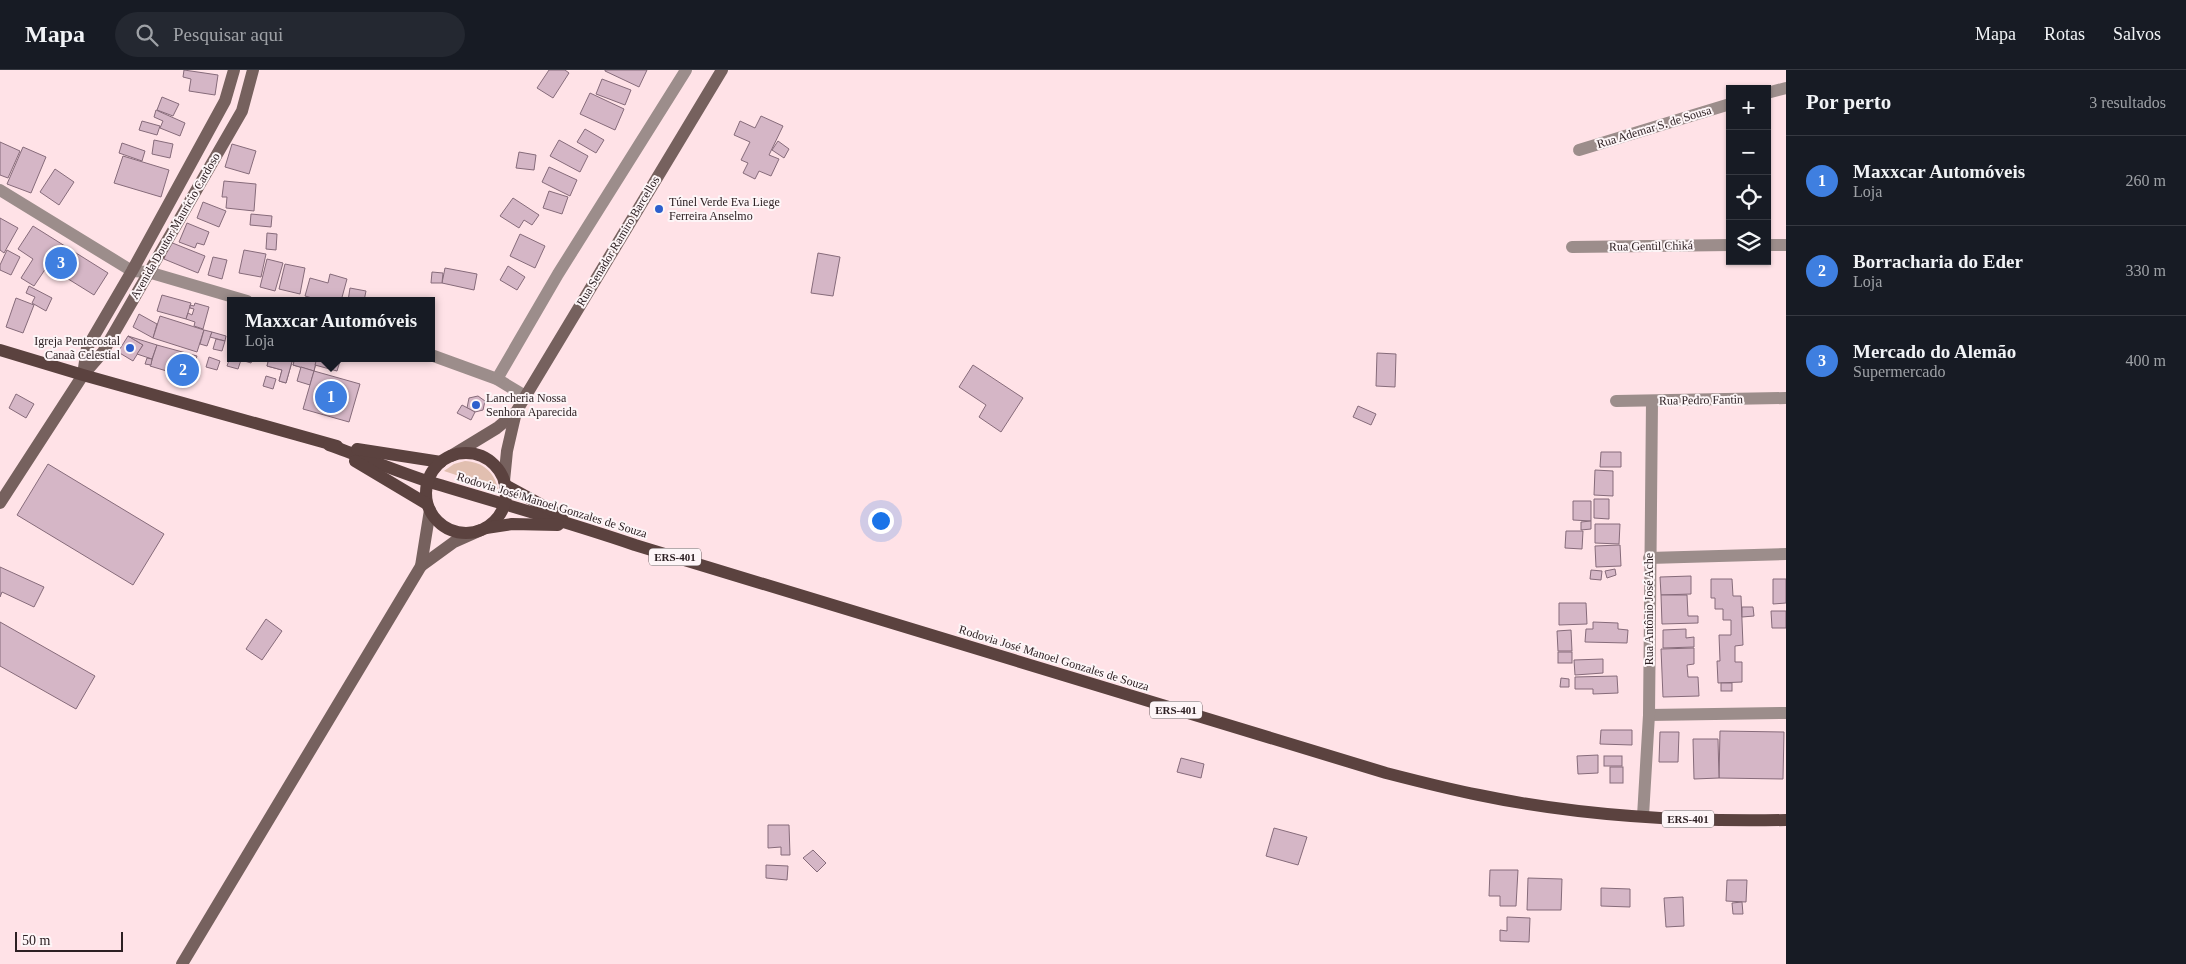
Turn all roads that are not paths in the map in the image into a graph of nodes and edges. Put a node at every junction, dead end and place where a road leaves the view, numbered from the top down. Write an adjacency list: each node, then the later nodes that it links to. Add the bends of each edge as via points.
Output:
1 (234, 70): 14 (main road, Avenida Doutor Maurício Cardoso, via 225,101)
2 (253, 70): 15 (main road, Avenida Doutor Maurício Cardoso, via 242,110)
3 (686, 70): 20 (street, via 558,274)
4 (722, 70): 21 (main road, Rua Senador Ramiro Barcellos)
5 (1786, 88): 6 (street)
6 (1771, 92)
7 (1726, 105): 8 (street, Rua Ademar S. de Sousa)
8 (1578, 150)
9 (0, 190): 14 (street)
10 (1726, 245): 13 (street, Rua Gentil Chiká)
11 (1771, 245): 12 (street)
12 (1786, 245)
13 (1572, 247)
14 (132, 271): 15 (street); 19 (main road, Avenida Doutor Maurício Cardoso, via 87,348)
15 (148, 272): 16 (street); 19 (main road, Avenida Doutor Maurício Cardoso, via 103,352)
16 (232, 297)
17 (0, 350): 19 (main road, ERS-401)
18 (435, 356): 20 (street)
19 (83, 375): 26 (main road, ERS-401); 30 (main road, Avenida Doutor Maurício Cardoso)
20 (497, 379): 21 (street)
21 (525, 396): 25 (main road, Rua Senador Ramiro Barcellos)
22 (1786, 398): 23 (street, Rua Pedro Fantin)
23 (1652, 401): 24 (street, Rua Pedro Fantin); 36 (street, Rua Antônio José Ache)
24 (1616, 402)
25 (516, 412): 27 (main road, Rua Senador Ramiro Barcellos, via 497,428); 29 (main road, Rua Senador Ramiro Barcellos, via 507,450)
26 (329, 445): 27 (main road); 28 (main road, Rodovia José Manoel Gonzales de Souza / ERS-401); 32 (main road)
27 (446, 459): 28 (main road); 29 (main road, via 460,454 480,454 490,460)
28 (427, 481): 31 (main road, Rodovia José Manoel Gonzales de Souza / ERS-401); 32 (main road)
29 (506, 483): 31 (main road); 33 (main road)
30 (0, 503)
31 (504, 505): 33 (main road, Rodovia José Manoel Gonzales de Souza / ERS-401); 34 (main road, via 497,518)
32 (428, 507): 34 (main road, via 439,523 452,530 466,533); 37 (main road)
33 (581, 526): 34 (main road, via 512,524); 40 (main road, Rodovia José Manoel Gonzales de Souza / ERS-401, via 1386,773 1479,796 1589,812)
34 (483, 529): 37 (main road, via 454,542)
35 (1786, 554): 36 (street)
36 (1649, 558): 39 (street, Rua Antônio José Ache)
37 (421, 566): 42 (main road)
38 (1786, 713): 39 (street)
39 (1649, 715): 40 (street, Rua Antônio José Ache)
40 (1643, 816): 41 (main road, Rodovia José Manoel Gonzales de Souza / ERS-401)
41 (1786, 820)
42 (182, 964)

